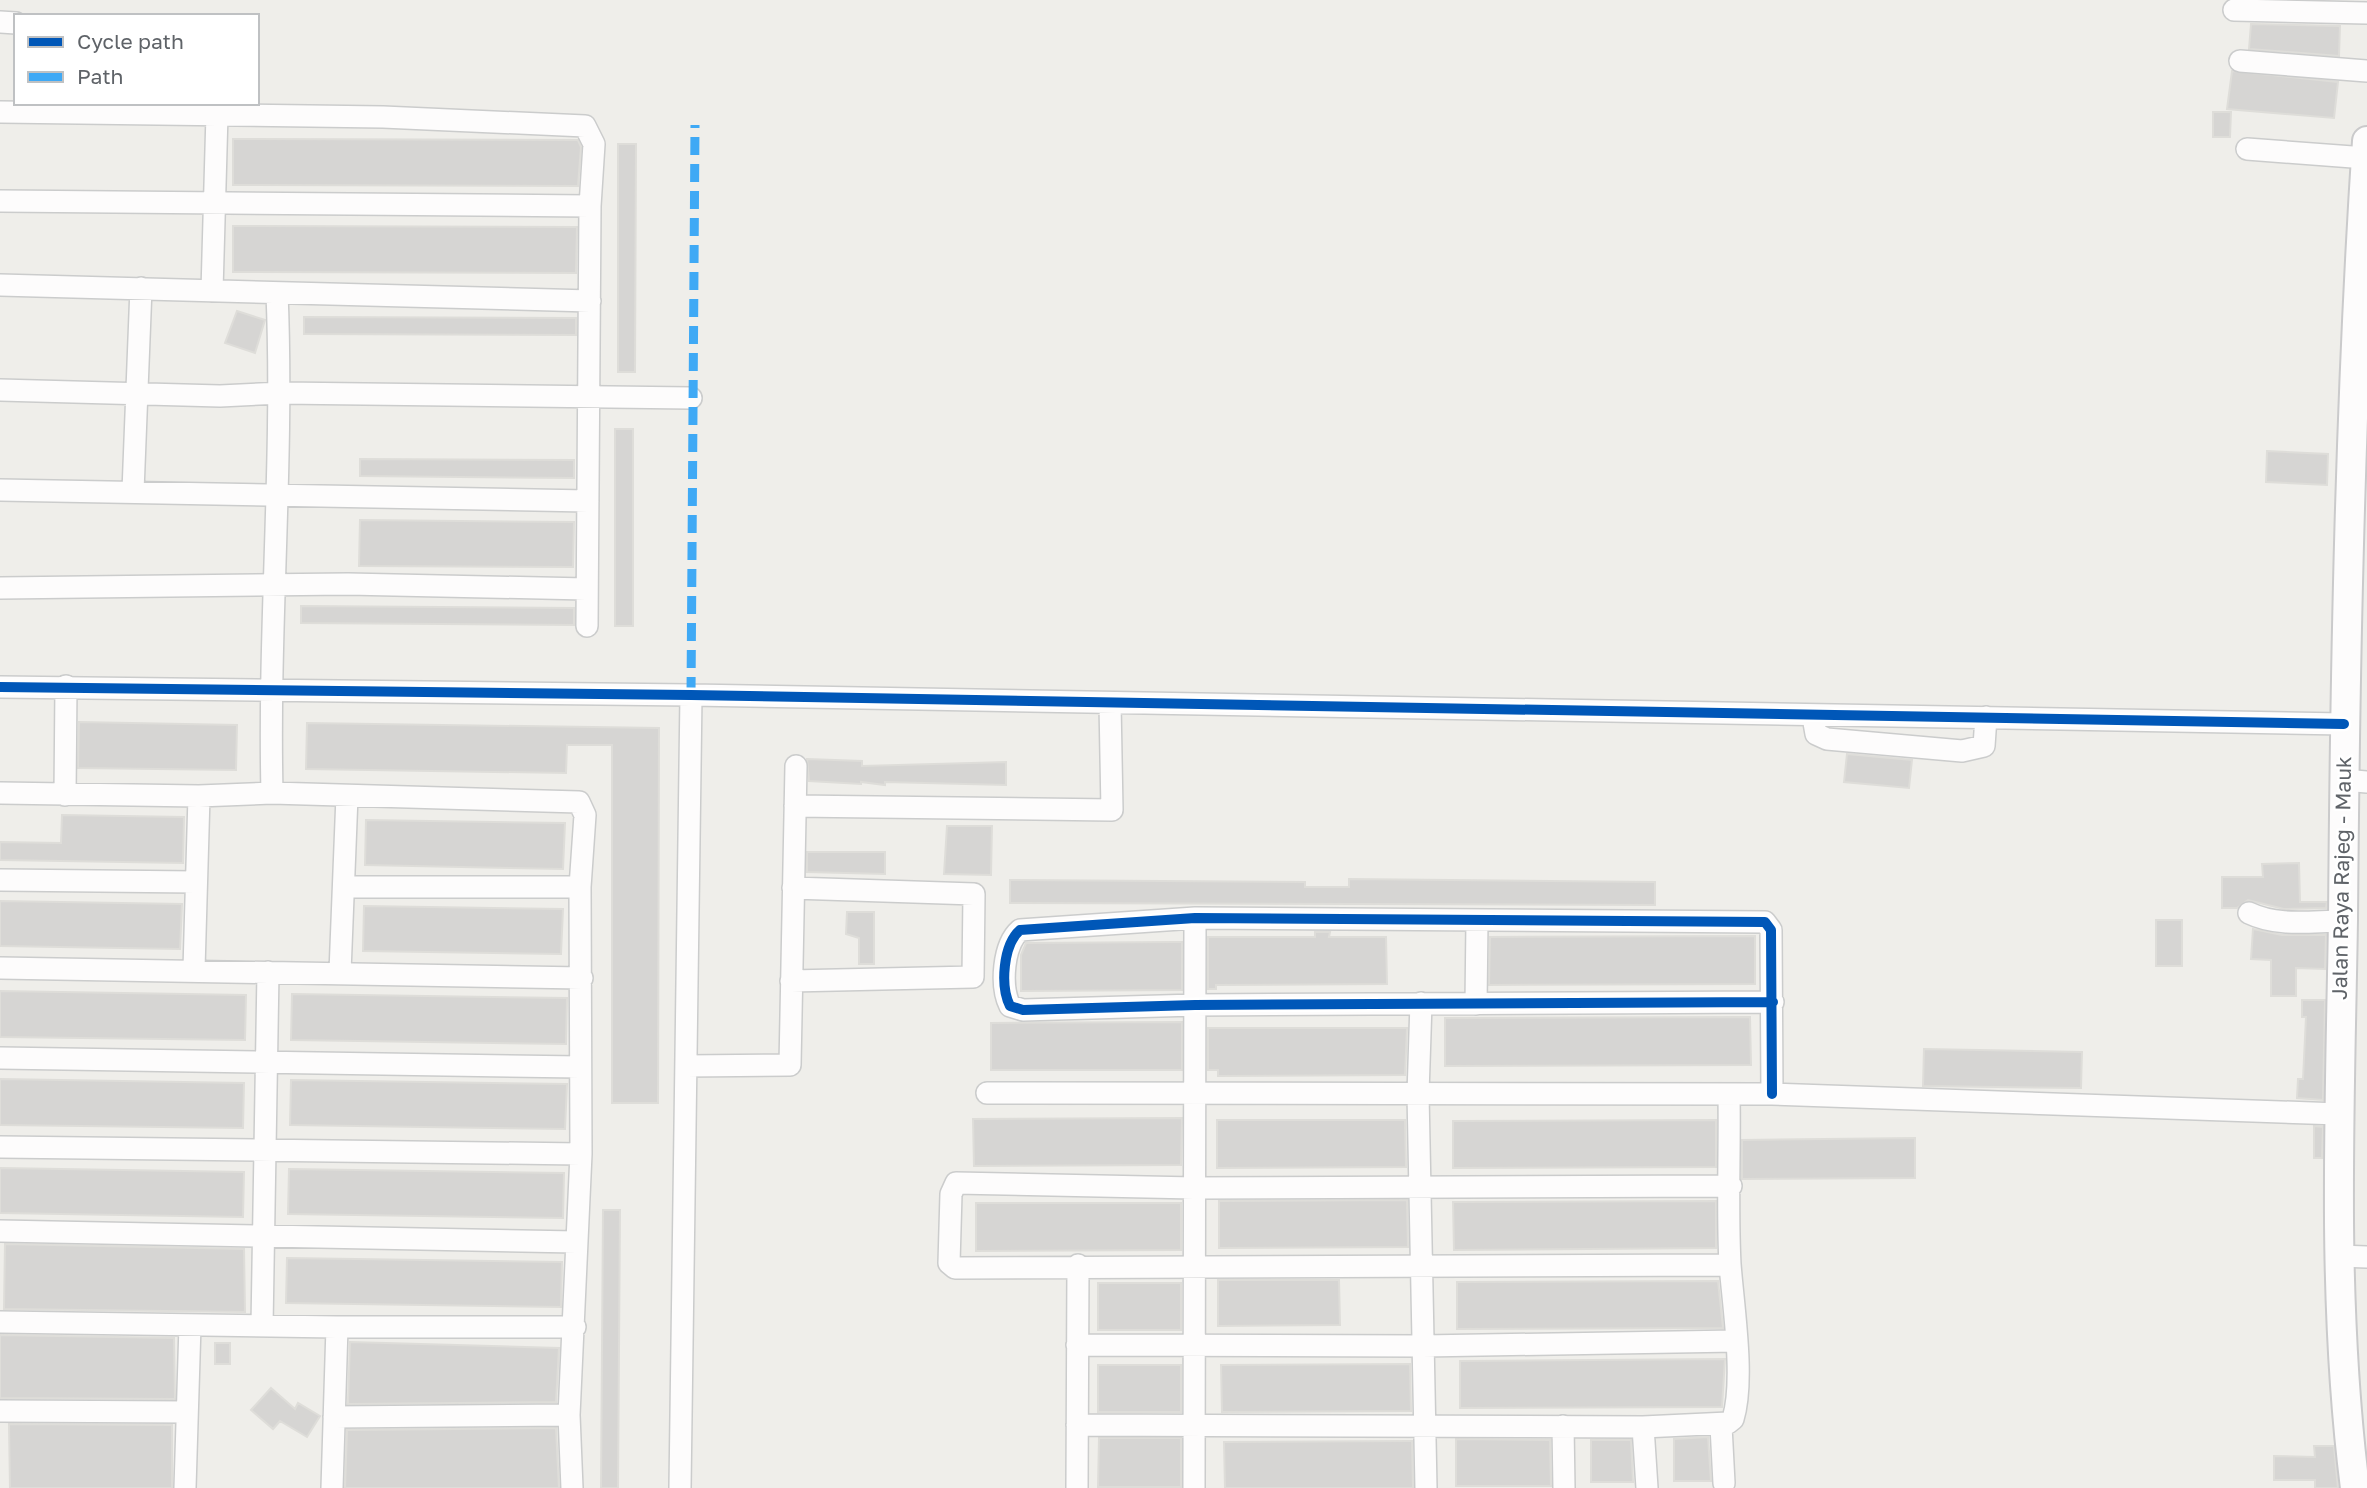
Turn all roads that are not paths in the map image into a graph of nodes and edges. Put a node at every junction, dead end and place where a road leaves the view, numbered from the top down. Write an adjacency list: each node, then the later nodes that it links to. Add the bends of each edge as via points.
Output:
1 (2234, 10): 2 (street)
2 (2367, 13)
3 (2240, 61): 4 (street)
4 (2367, 71)
5 (66, 108): 6 (street); 7 (street)
6 (0, 111)
7 (217, 114): 11 (street); 12 (street, via 584,126 594,144)
8 (2247, 149): 9 (street)
9 (2366, 149): 13 (main road, Jalan Raya Rajeg - Mauk)
10 (0, 201): 11 (street)
11 (213, 205): 12 (street); 16 (street)
12 (590, 206): 18 (street)
13 (2364, 233): 28 (main road, Jalan Raya Rajeg - Mauk)
14 (0, 285): 15 (street)
15 (141, 288): 16 (street); 20 (street)
16 (212, 291): 17 (street)
17 (277, 293): 18 (street); 21 (street)
18 (590, 301): 22 (street)
19 (0, 390): 20 (street)
20 (136, 393): 21 (street); 25 (street)
21 (281, 393): 22 (street); 26 (street)
22 (591, 397): 23 (street); 27 (street)
23 (691, 398)
24 (0, 490): 25 (street)
25 (133, 491): 26 (street)
26 (279, 496): 27 (street); 29 (street)
27 (588, 501): 31 (street)
28 (2358, 533): 40 (main road, Jalan Raya Rajeg - Mauk)
29 (275, 586): 30 (street); 31 (street); 35 (street)
30 (0, 588)
31 (586, 589): 32 (street)
32 (587, 626)
33 (66, 686): 34 (street); 35 (street); 45 (street)
34 (0, 687)
35 (269, 689): 36 (street); 44 (street)
36 (691, 695): 37 (street); 70 (street)
37 (1110, 703): 38 (street); 48 (street, via 1112,810)
38 (1813, 717): 39 (street); 39 (street, via 1816,734 1827,739 1949,751 1984,746)
39 (1986, 717): 40 (street)
40 (2344, 724): 42 (main road, Jalan Raya Rajeg - Mauk)
41 (796, 766): 48 (street)
42 (2355, 781): 57 (main road, Jalan Raya Rajeg - Mauk)
43 (0, 793): 45 (street)
44 (272, 793): 46 (street); 47 (street)
45 (65, 795): 46 (street)
46 (199, 796): 50 (street)
47 (347, 796): 51 (street); 52 (street, via 579,802 585,815)
48 (795, 806): 53 (street)
49 (0, 880): 50 (street)
50 (196, 881): 59 (street)
51 (344, 887): 52 (street); 61 (street)
52 (580, 887): 62 (street)
53 (793, 888): 63 (street); 63 (street, via 974,894 973,978)
54 (2249, 913): 57 (street, via 2283,922)
55 (1195, 918): 56 (street); 67 (street); 67 (street, via 1020,930 1010,943 1006,964 1007,999 1015,1009)
56 (1478, 921): 64 (street, via 1765,922 1771,930); 66 (street)
57 (2343, 921): 77 (main road, Jalan Raya Rajeg - Mauk)
58 (0, 968): 59 (street)
59 (194, 969): 60 (street)
60 (268, 972): 61 (street); 69 (street)
61 (340, 972): 62 (street)
62 (582, 978): 71 (street)
63 (791, 981): 70 (street, via 790,1065)
64 (1773, 1002): 66 (street); 75 (street)
65 (1421, 1003): 66 (street); 67 (street); 74 (street)
66 (1476, 1004)
67 (1195, 1005): 73 (street)
68 (0, 1058): 69 (street)
69 (266, 1060): 71 (street); 79 (street)
70 (686, 1066): 116 (street)
71 (580, 1067): 80 (street)
72 (987, 1093): 73 (street)
73 (1195, 1094): 74 (street); 83 (street)
74 (1418, 1094): 76 (street); 82 (street)
75 (1772, 1094): 76 (street); 77 (street)
76 (1729, 1096): 81 (street)
77 (2339, 1114): 87 (main road, Jalan Raya Rajeg - Mauk)
78 (0, 1147): 79 (street)
79 (264, 1149): 80 (street); 85 (street)
80 (581, 1154): 86 (street)
81 (1731, 1186): 82 (street); 91 (street)
82 (1420, 1187): 83 (street); 90 (street)
83 (1194, 1188): 89 (street, via 956,1183 952,1188 952,1266); 92 (street)
84 (0, 1231): 85 (street)
85 (264, 1238): 86 (street); 95 (street)
86 (576, 1242): 96 (street)
87 (2339, 1256): 88 (street); 122 (main road, Jalan Raya Rajeg - Mauk, via 2342,1375)
88 (2367, 1257)
89 (1078, 1265): 92 (street); 100 (street)
90 (1422, 1265): 91 (street); 92 (street); 101 (street)
91 (1730, 1265): 98 (street)
92 (1194, 1266): 99 (street)
93 (0, 1322): 94 (street)
94 (190, 1325): 95 (street); 103 (street)
95 (262, 1326): 97 (street)
96 (575, 1327): 97 (street); 104 (street)
97 (337, 1328): 105 (street)
98 (1736, 1341): 101 (street); 110 (street, via 1736,1411 1734,1419)
99 (1194, 1343): 100 (street); 101 (street); 108 (street)
100 (1077, 1345): 107 (street)
101 (1423, 1346): 106 (street)
102 (0, 1411): 103 (street)
103 (186, 1412): 113 (street)
104 (569, 1415): 105 (street); 115 (street)
105 (334, 1417): 114 (street)
106 (1425, 1424): 108 (street); 109 (street); 119 (street)
107 (1077, 1425): 108 (street); 117 (street)
108 (1194, 1426): 118 (street)
109 (1563, 1426): 111 (street); 120 (street)
110 (1721, 1426): 111 (street); 112 (street)
111 (1643, 1427): 121 (street)
112 (1724, 1483)
113 (186, 1488)
114 (331, 1488)
115 (572, 1488)
116 (680, 1488)
117 (1077, 1488)
118 (1194, 1488)
119 (1426, 1488)
120 (1564, 1488)
121 (1647, 1488)
122 (2355, 1488)

